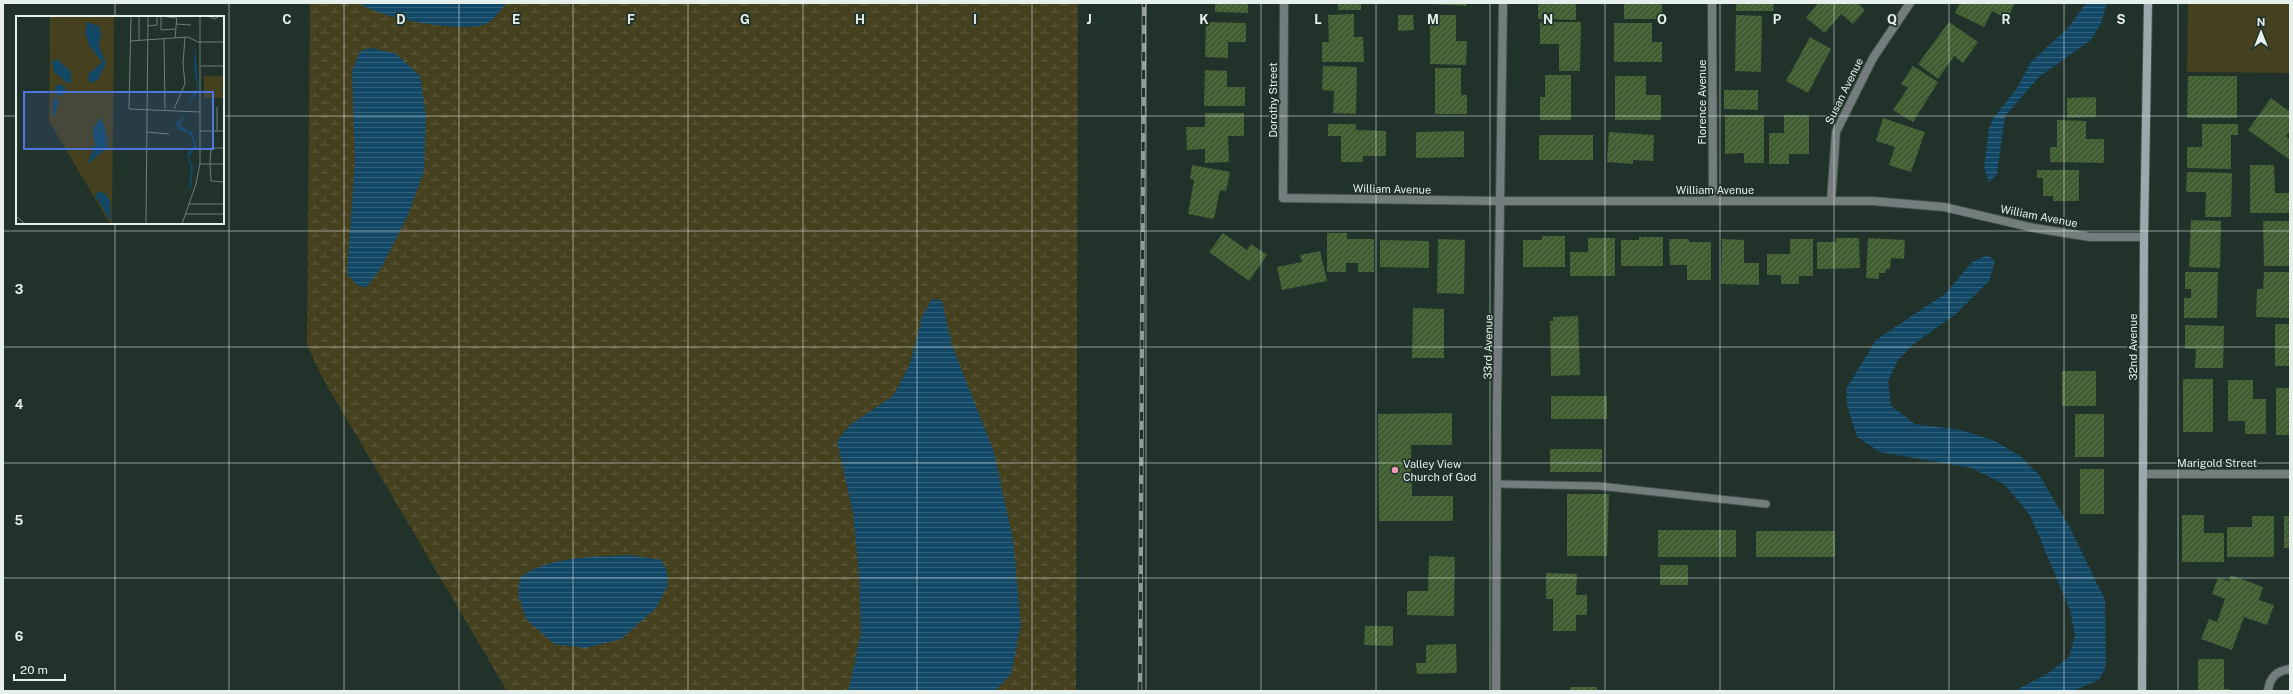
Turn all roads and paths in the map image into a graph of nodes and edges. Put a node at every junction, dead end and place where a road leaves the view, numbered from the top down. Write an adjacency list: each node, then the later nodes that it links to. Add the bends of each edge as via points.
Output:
1 (1284, 3): 6 (street, Dorothy Street)
2 (1503, 3): 7 (street, 33rd Avenue)
3 (1712, 3): 8 (street, Florence Avenue)
4 (1910, 3): 9 (street, Susan Avenue, via 1873,58 1836,132)
5 (2148, 3): 10 (street, 32nd Avenue)
6 (1283, 198): 7 (street, William Avenue)
7 (1501, 201): 8 (street, William Avenue); 13 (street, 33rd Avenue)
8 (1714, 201): 9 (street, William Avenue)
9 (1831, 201): 10 (street, William Avenue, via 1873,201 1944,207 2034,228 2090,236)
10 (2144, 237): 11 (street, 32nd Avenue)
11 (2144, 474): 12 (street, Marigold Street); 17 (street, 32nd Avenue)
12 (2290, 474)
13 (1497, 484): 14 (lane, via 1599,486); 16 (street, 33rd Avenue)
14 (1766, 504)
15 (2290, 670): 18 (street, via 2280,671 2273,676)
16 (1496, 691)
17 (2142, 691)
18 (2268, 691)

